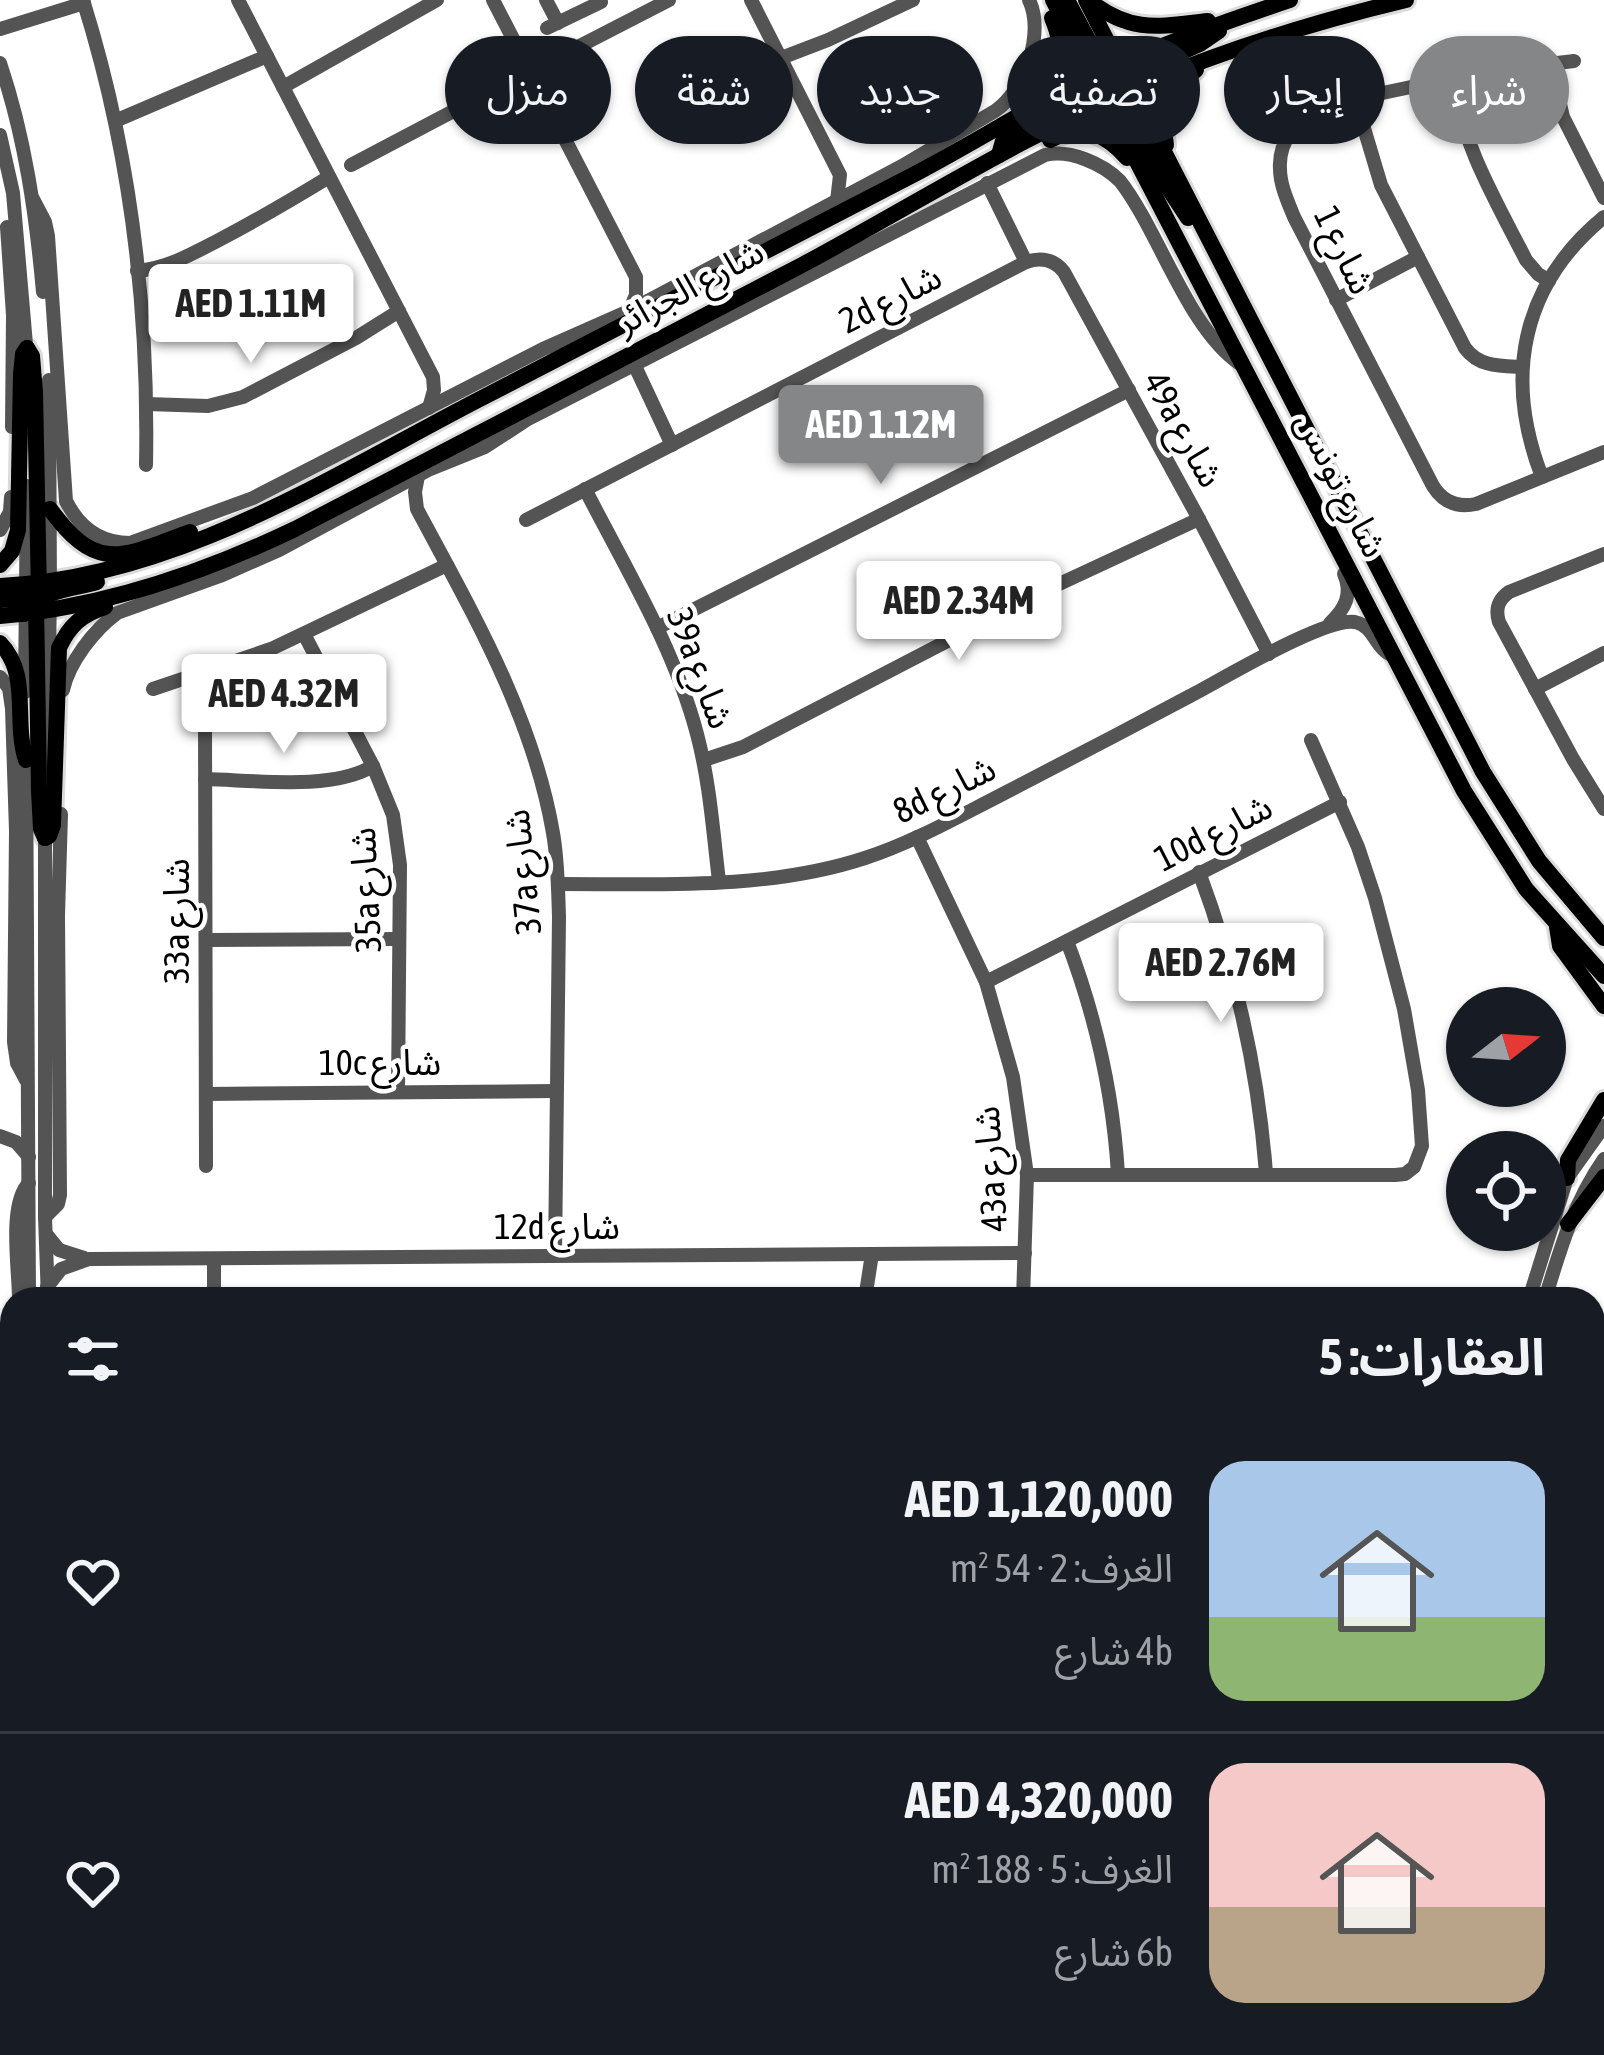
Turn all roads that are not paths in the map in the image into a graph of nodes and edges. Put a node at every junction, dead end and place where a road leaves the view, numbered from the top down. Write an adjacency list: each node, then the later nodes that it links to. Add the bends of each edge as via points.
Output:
1 (238, 0): 26 (street)
2 (437, 0): 33 (street)
3 (493, 0): 18 (street)
4 (545, 0): 15 (street, via 553,25)
5 (669, 0): 19 (street)
6 (751, 0): 20 (street)
7 (913, 0): 27 (street)
8 (1029, 0): 51 (street, via 1036,26 1014,95)
9 (1050, 0): 21 (main road); 22 (main road, شارع تونس)
10 (1066, 0): 23 (main road)
11 (1087, 0): 16 (main road, via 1140,26); 24 (main road, شارع تونس)
12 (1290, 0): 16 (main road, شارع الجزائر)
13 (1406, 0): 28 (main road, شارع الجزائر)
14 (84, 1): 17 (street); 36 (street)
15 (601, 2)
16 (1227, 22): 25 (main road, شارع الجزائر)
17 (0, 29)
18 (511, 36)
19 (599, 36)
20 (769, 36)
21 (1059, 36)
22 (1077, 36)
23 (1086, 36)
24 (1098, 36)
25 (1200, 36)
26 (264, 51): 33 (street); 36 (street)
27 (793, 58)
28 (1211, 59): 31 (main road, شارع الجزائر); 49 (main road, via 1166,100)
29 (1574, 61): 32 (street, شارع 1)
30 (0, 62): 79 (street, via 34,200)
31 (1200, 62)
32 (1569, 62)
33 (280, 82): 55 (street)
34 (793, 83): 53 (street)
35 (445, 115): 50 (street)
36 (116, 121): 66 (street)
37 (1007, 125): 52 (main road, شارع الجزائر)
38 (1569, 132): 59 (street)
39 (0, 135): 58 (street)
40 (567, 144): 67 (street)
41 (1016, 144): 48 (main road, شارع الجزائر)
42 (1134, 144): 54 (main road, شارع تونس)
43 (1145, 144): 62 (main road)
44 (1156, 144): 49 (main road, شارع تونس)
45 (1287, 144): 72 (street, شارع 1, via 1284,188)
46 (1369, 144): 63 (street)
47 (1471, 144): 68 (street, via 1526,260)
48 (999, 155): 54 (main road, via 1019,156 1090,131); 70 (main road, شارع الجزائر)
49 (1169, 162): 62 (main road, شارع تونس)
50 (351, 165)
51 (902, 166): 52 (main road); 56 (street)
52 (922, 170): 88 (main road, شارع الجزائر)
53 (840, 175): 56 (street); 60 (street)
54 (1146, 178): 78 (main road, شارع تونس)
55 (332, 182): 66 (street, via 177,262); 75 (street)
56 (873, 182): 60 (street)
57 (987, 183): 65 (street); 73 (street); 78 (street, via 1055,152 1113,174 1208,332)
58 (13, 194): 64 (street); 69 (street)
59 (1604, 198)
60 (837, 201): 71 (street)
61 (1604, 217): 68 (street)
62 (1215, 251): 138 (main road, شارع تونس, via 1483,772 1539,860)
63 (1418, 256): 72 (street); 80 (street, via 1472,357)
64 (5, 261): 69 (street)
65 (1026, 262): 82 (street, 49a شارع, via 1046,259 1061,268); 87 (street, 2d شارع)
66 (137, 271): 84 (street)
67 (636, 278): 71 (street); 74 (street)
68 (1549, 281): 80 (street)
69 (17, 285): 76 (street); 100 (street, via 11,506)
70 (759, 286): 73 (main road); 101 (main road, شارع الجزائر)
71 (664, 292): 74 (street)
72 (1336, 300): 92 (street, شارع 1, via 1442,497 1470,506)
73 (745, 309): 77 (street)
74 (629, 311): 83 (street)
75 (401, 316): 81 (street); 84 (street, via 232,401)
76 (27, 348): 104 (main road, via 18,530); 108 (main road, via 35,392)
77 (634, 364): 87 (street); 91 (street)
78 (1243, 366): 102 (main road, شارع تونس)
79 (52, 367): 86 (street, via 66,501 83,527 116,543 253,498); 95 (street)
80 (1522, 367): 92 (street, via 1524,421)
81 (433, 377): 83 (street); 85 (street)
82 (1129, 390): 98 (street, 49a شارع); 111 (street)
83 (463, 392): 85 (street)
84 (147, 404): 90 (street)
85 (429, 408): 86 (street)
86 (400, 423): 88 (main road)
87 (672, 445): 93 (street, 2d شارع)
88 (385, 450): 97 (main road, شارع الجزائر)
89 (1604, 452): 92 (street, شارع 1)
90 (146, 465)
91 (418, 476): 94 (street); 96 (street, 37a شارع)
92 (1542, 477)
93 (585, 490): 99 (street, 2d شارع); 111 (street, 39a شارع)
94 (388, 493): 96 (street); 101 (street)
95 (50, 509): 97 (main road, via 77,542 116,555 248,511); 108 (street)
96 (417, 509): 105 (street, 37a شارع)
97 (268, 512): 108 (main road, شارع الجزائر)
98 (1199, 519): 116 (street, 49a شارع); 125 (street)
99 (526, 520)
100 (0, 530)
101 (304, 532): 106 (main road, شارع الجزائر); 162 (street, via 220,576 118,613 68,672 58,916 60,1199)
102 (1335, 541): 112 (street, via 1349,592); 117 (main road, شارع تونس)
103 (1604, 554): 121 (street, via 1499,602 1498,622)
104 (0, 565)
105 (447, 565): 113 (street); 136 (street, 37a شارع, via 534,755)
106 (170, 582): 108 (main road, شارع الجزائر); 132 (main road, via 87,614 64,638)
107 (0, 586): 108 (main road, شارع الجزائر)
108 (37, 597): 109 (main road); 110 (main road, شارع الجزائر); 124 (street); 132 (main road)
109 (0, 600)
110 (0, 616)
111 (657, 628): 125 (street, 39a شارع)
112 (1322, 629): 116 (street, 8d شارع); 117 (street, via 1361,624)
113 (304, 634): 118 (street); 126 (street, 35a شارع)
114 (0, 643): 124 (main road, via 17,668)
115 (1604, 653): 121 (street)
116 (1269, 654): 133 (street, 8d شارع)
117 (1394, 656): 137 (main road, شارع تونس, via 1471,803)
118 (197, 676): 120 (street); 127 (street, 33a شارع)
119 (0, 677): 122 (street, via 11,696)
120 (153, 689)
121 (1535, 689): 129 (street)
122 (6, 725): 131 (street)
123 (1311, 740): 128 (street)
124 (26, 760): 130 (street)
125 (704, 760): 135 (street, 39a شارع)
126 (373, 766): 127 (street, via 334,778); 139 (street, 35a شارع, via 398,840)
127 (205, 779): 140 (street, 33a شارع)
128 (1340, 802): 134 (street, 10d شارع); 156 (street, via 1404,1009 1421,1152 1405,1174)
129 (1604, 809)
130 (25, 815): 131 (street); 145 (street)
131 (16, 831): 145 (street, via 14,1049)
132 (45, 838): 162 (street)
133 (917, 838): 135 (street, 8d شارع, via 824,870); 143 (street, 43a شارع)
134 (1199, 872): 141 (street, 10d شارع); 156 (street, via 1245,1018)
135 (719, 881): 136 (street, 8d شارع)
136 (558, 884): 146 (street, 37a شارع)
137 (1557, 926): 142 (main road, شارع تونس); 144 (main road, via 1560,946)
138 (1604, 938)
139 (399, 939): 140 (street); 147 (street, 35a شارع)
140 (206, 940): 148 (street, 33a شارع)
141 (1067, 941): 143 (street, 10d شارع); 157 (street, via 1108,1076)
142 (1604, 976)
143 (986, 982): 158 (street, 43a شارع, via 1013,1077)
144 (1604, 1006)
145 (28, 1084): 150 (street)
146 (555, 1091): 147 (street, 10c شارع); 167 (street, 37a شارع)
147 (398, 1092): 148 (street, 10c شارع)
148 (206, 1094): 155 (street, 33a شارع)
149 (1604, 1100): 159 (main road, via 1568,1160)
150 (30, 1110): 152 (street); 153 (street)
151 (1604, 1126): 159 (street)
152 (0, 1134): 153 (street)
153 (29, 1158): 161 (street)
154 (1604, 1159): 163 (street)
155 (206, 1166)
156 (1266, 1173): 157 (street)
157 (1118, 1174): 158 (street)
158 (1027, 1175): 165 (street, 43a شارع)
159 (1567, 1178): 177 (street)
160 (1604, 1178): 163 (main road)
161 (29, 1183): 170 (street, via 18,1204); 171 (street)
162 (45, 1217): 164 (street)
163 (1568, 1224): 178 (street)
164 (46, 1234): 168 (street, via 64,1252); 172 (street)
165 (1025, 1253): 166 (street, 12d شارع); 176 (street, 43a شارع)
166 (872, 1254): 167 (street, 12d شارع); 175 (street)
167 (555, 1256): 169 (street, 12d شارع)
168 (89, 1259): 169 (street, 12d شارع); 173 (street, via 61,1269)
169 (214, 1259): 174 (street)
170 (19, 1287)
171 (29, 1287)
172 (47, 1287)
173 (50, 1287)
174 (214, 1287)
175 (867, 1287)
176 (1024, 1287)
177 (1533, 1287)
178 (1550, 1287)

